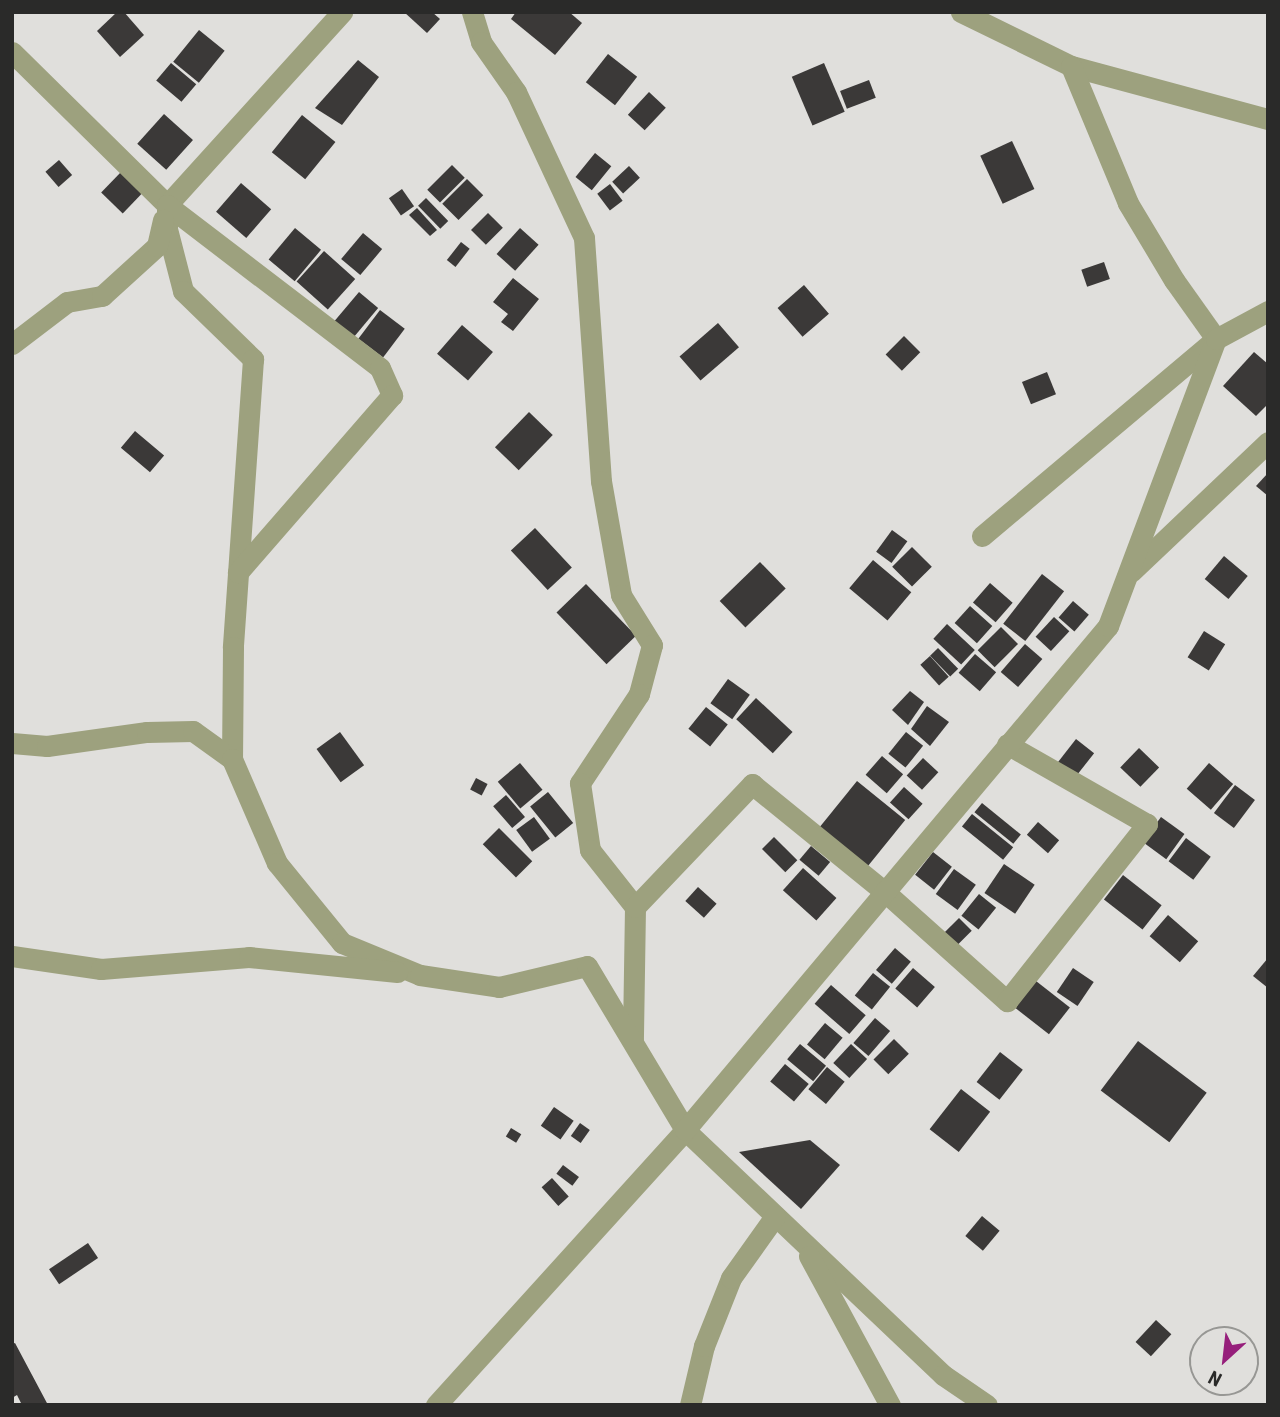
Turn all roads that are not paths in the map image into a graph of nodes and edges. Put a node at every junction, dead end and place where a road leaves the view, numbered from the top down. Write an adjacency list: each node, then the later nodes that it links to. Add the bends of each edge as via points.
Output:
1 (342, 12): 7 (street)
2 (472, 12): 19 (street, via 481,42 516,92 584,238 601,481 621,595 652,645 639,694 580,783 590,850)
3 (961, 12): 5 (street)
4 (12, 52): 7 (street)
5 (1071, 66): 6 (street); 9 (street, via 1128,203)
6 (1268, 119)
7 (167, 205): 10 (street, via 157,246 111,288 102,296 67,302); 13 (street, via 167,229 183,291 253,359); 13 (street, via 380,368 392,395)
8 (1268, 311): 9 (street)
9 (1216, 339): 12 (street); 14 (street)
10 (12, 344)
11 (1268, 442): 14 (street)
12 (982, 536)
13 (238, 572): 17 (street)
14 (1127, 576): 16 (street, via 1108,626)
15 (12, 743): 17 (street, via 47,746 147,732 193,731)
16 (1007, 744): 18 (street); 18 (street, via 1147,824 1007,1001)
17 (232, 759): 21 (street, via 277,863 342,943)
18 (885, 892): 19 (street, via 752,784); 23 (street)
19 (635, 907): 22 (street)
20 (12, 956): 21 (street, via 101,969 249,957)
21 (420, 975): 22 (street, via 499,987 587,966)
22 (633, 1042): 23 (street)
23 (685, 1130): 24 (street); 26 (street)
24 (775, 1216): 25 (street); 27 (street, via 731,1278 704,1346)
25 (800, 1239): 28 (street); 29 (street, via 943,1375)
26 (436, 1405)
27 (691, 1405)
28 (890, 1405)
29 (987, 1405)

